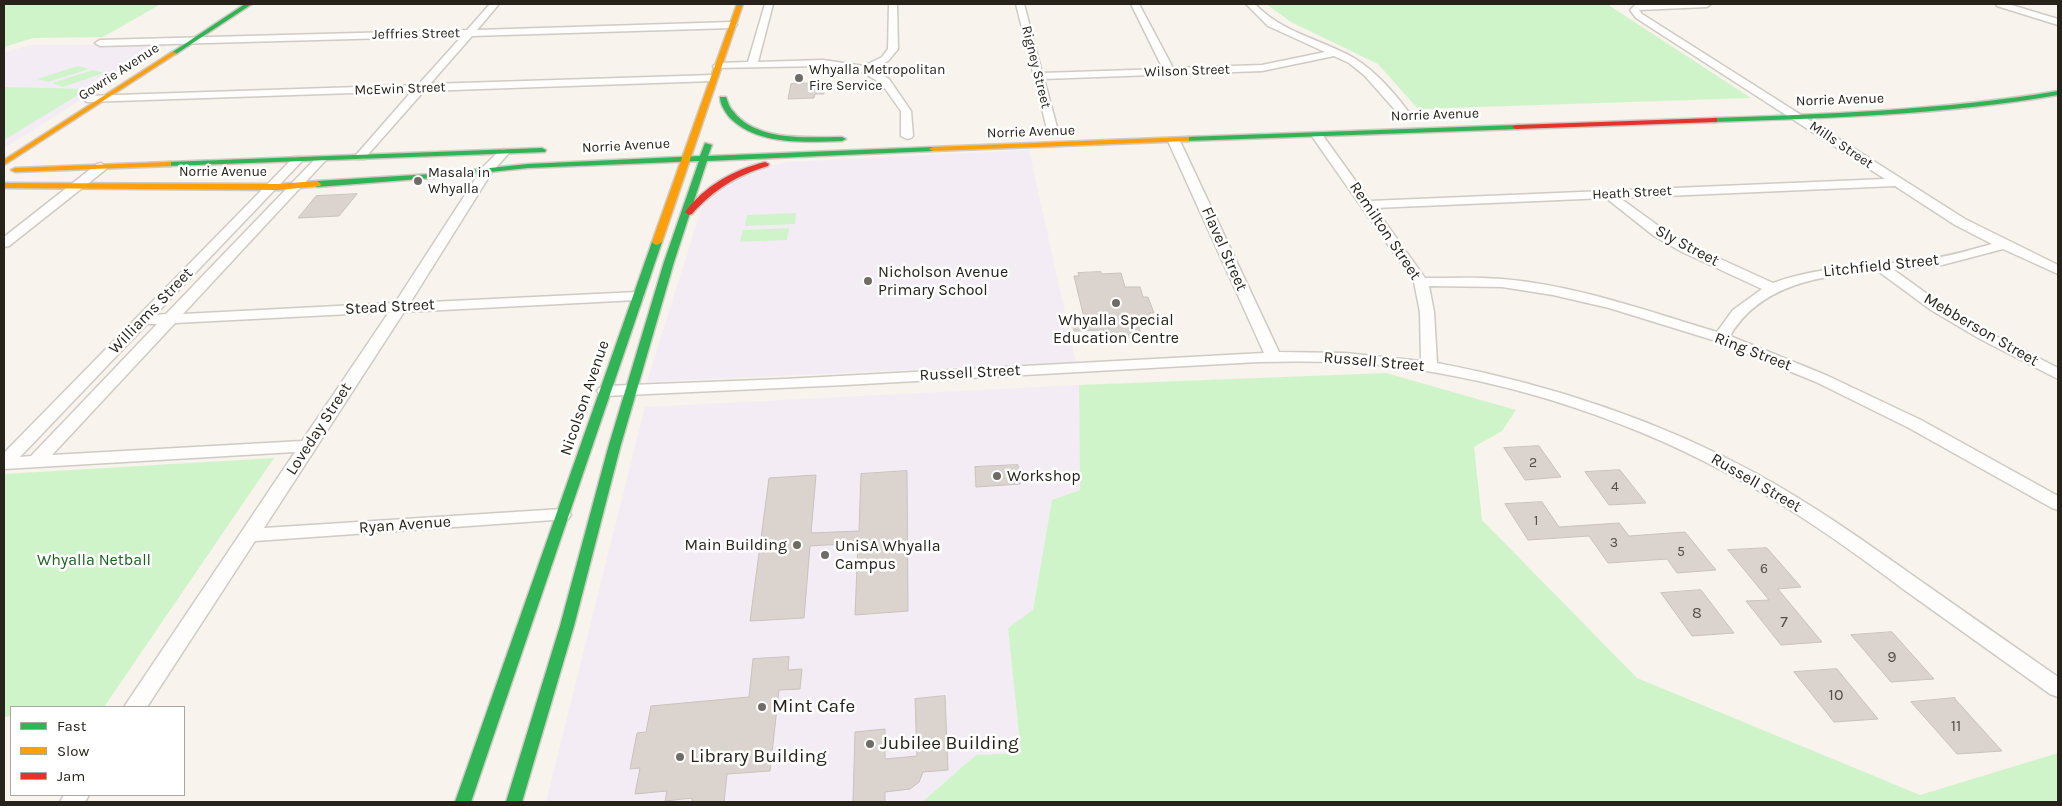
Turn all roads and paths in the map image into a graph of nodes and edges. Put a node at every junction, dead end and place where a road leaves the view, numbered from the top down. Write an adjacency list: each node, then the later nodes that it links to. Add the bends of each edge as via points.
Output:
1 (234, 4): 16 (main road, Gowrie Avenue)
2 (249, 4): 15 (main road, Gowrie Avenue)
3 (495, 4): 14 (street)
4 (740, 4): 13 (main road, Nicolson Avenue)
5 (769, 4): 19 (street)
6 (893, 4): 21 (street, via 893,50 885,60)
7 (1020, 4): 23 (street, Rigney Street)
8 (1135, 4): 22 (street)
9 (1250, 4): 18 (street, via 1278,28)
10 (1707, 4): 32 (street, Mills Street, via 1636,7 1634,10)
11 (2000, 4): 12 (street)
12 (2058, 22)
13 (732, 25): 14 (street, Jeffries Street); 20 (main road, Nicolson Avenue)
14 (469, 33): 15 (street, Jeffries Street); 26 (street)
15 (193, 41): 16 (street, Jeffries Street); 29 (main road, Gowrie Avenue)
16 (174, 42): 17 (street, Jeffries Street); 28 (main road, Gowrie Avenue)
17 (100, 43)
18 (1334, 53): 22 (street, Wilson Street, via 1262,68); 36 (street, via 1365,71)
19 (752, 65): 20 (street); 21 (street, via 823,63)
20 (718, 66): 24 (main road, Nicolson Avenue)
21 (865, 69): 43 (street, via 885,81 906,111)
22 (1169, 71): 23 (street, Wilson Street)
23 (1038, 76): 40 (street, Rigney Street)
24 (713, 78): 26 (street, McEwin Street); 47 (main road, Nicolson Avenue)
25 (2043, 84): 27 (main road)
26 (421, 88): 29 (street, McEwin Street); 53 (street)
27 (2058, 91): 35 (main road, Norrie Avenue, via 2006,102 1932,110)
28 (87, 99): 29 (street, McEwin Street); 50 (main road, Gowrie Avenue)
29 (106, 99): 58 (main road, Gowrie Avenue)
30 (1797, 103): 32 (main road, Norrie Avenue)
31 (1758, 104): 32 (main road, Norrie Avenue)
32 (1778, 104): 35 (street, Mills Street)
33 (717, 117): 46 (main road, via 724,95 726,111 745,128 770,135 847,139)
34 (1442, 117): 39 (main road)
35 (1798, 117): 39 (main road, Norrie Avenue); 62 (street, Mills Street)
36 (1414, 118): 37 (main road, Norrie Avenue)
37 (1390, 119)
38 (1238, 124): 44 (main road)
39 (1454, 129): 42 (main road, Norrie Avenue)
40 (1052, 131)
41 (982, 134): 48 (main road)
42 (1317, 135): 44 (main road, Norrie Avenue); 68 (street, Remilton Street)
43 (907, 136)
44 (1247, 138): 45 (main road, Norrie Avenue)
45 (1174, 141): 48 (main road, Norrie Avenue); 81 (street, Flavel Street)
46 (756, 142)
47 (685, 145): 54 (main road, Nicolson Avenue); 55 (main road, Norrie Avenue, via 712,141)
48 (983, 149): 52 (main road, Norrie Avenue)
49 (554, 150): 51 (main road, Norrie Avenue)
50 (4, 152)
51 (504, 152): 53 (main road, Norrie Avenue); 60 (street, Loveday Street)
52 (846, 153): 55 (main road, Norrie Avenue); 69 (main road, via 743,170 714,186)
53 (360, 157): 56 (main road, Norrie Avenue)
54 (686, 158): 55 (main road, Norrie Avenue); 60 (main road, Norrie Avenue); 76 (main road, Nicolson Avenue)
55 (703, 158): 69 (main road)
56 (322, 159): 57 (main road, Norrie Avenue); 65 (street, Williams Street)
57 (298, 160): 59 (main road, Norrie Avenue); 66 (street, Williams Street)
58 (4, 163)
59 (101, 167): 61 (main road, Norrie Avenue); 64 (street)
60 (487, 170): 65 (main road, Norrie Avenue); 77 (street, Loveday Street)
61 (4, 171)
62 (1896, 182): 67 (street, Heath Street); 71 (street, Mills Street)
63 (4, 186): 64 (main road, Norrie Avenue)
64 (76, 186): 66 (main road, Norrie Avenue); 70 (street)
65 (295, 186): 66 (main road, Norrie Avenue); 78 (street, Williams Street)
66 (271, 187): 79 (street, Williams Street)
67 (1609, 195): 68 (street, Heath Street); 75 (street, Sly Street, via 1659,233)
68 (1368, 205): 74 (street, Remilton Street)
69 (686, 215): 84 (main road)
70 (4, 243)
71 (2004, 245): 72 (street, Litchfield Street, via 1924,264); 73 (street, Mills Street)
72 (1881, 267): 75 (street, Litchfield Street, via 1817,273); 83 (street, Mebberson Street, via 1936,307)
73 (2058, 270)
74 (1421, 282): 80 (street, Ring Street, via 1502,283 1553,290); 82 (street, Remilton Street, via 1428,312)
75 (1772, 288): 80 (street, Litchfield Street, via 1737,313)
76 (637, 296): 77 (street, Stead Street); 85 (main road, Nicolson Avenue)
77 (400, 306): 78 (street, Stead Street); 86 (street, Loveday Street)
78 (170, 318): 79 (street, Stead Street); 87 (street, Williams Street)
79 (143, 320): 88 (street, Williams Street)
80 (1720, 338): 89 (street, Ring Street, via 1822,380 1914,424)
81 (1273, 356): 82 (street, Russell Street, via 1332,357); 84 (street, Russell Street)
82 (1429, 366): 92 (street, Russell Street, via 1506,382 1576,403 1706,455 1822,521)
83 (2058, 374)
84 (631, 390): 85 (street, Russell Street); 95 (main road, via 567,626)
85 (605, 391): 90 (main road, Nicolson Avenue)
86 (307, 446): 87 (street); 91 (street, Loveday Street)
87 (36, 461): 88 (street)
88 (4, 463)
89 (2058, 504)
90 (562, 515): 91 (street, Ryan Avenue); 94 (main road, Nicolson Avenue)
91 (248, 535): 93 (street, Loveday Street)
92 (2058, 688)
93 (136, 706)
94 (463, 802)
95 (514, 802)

